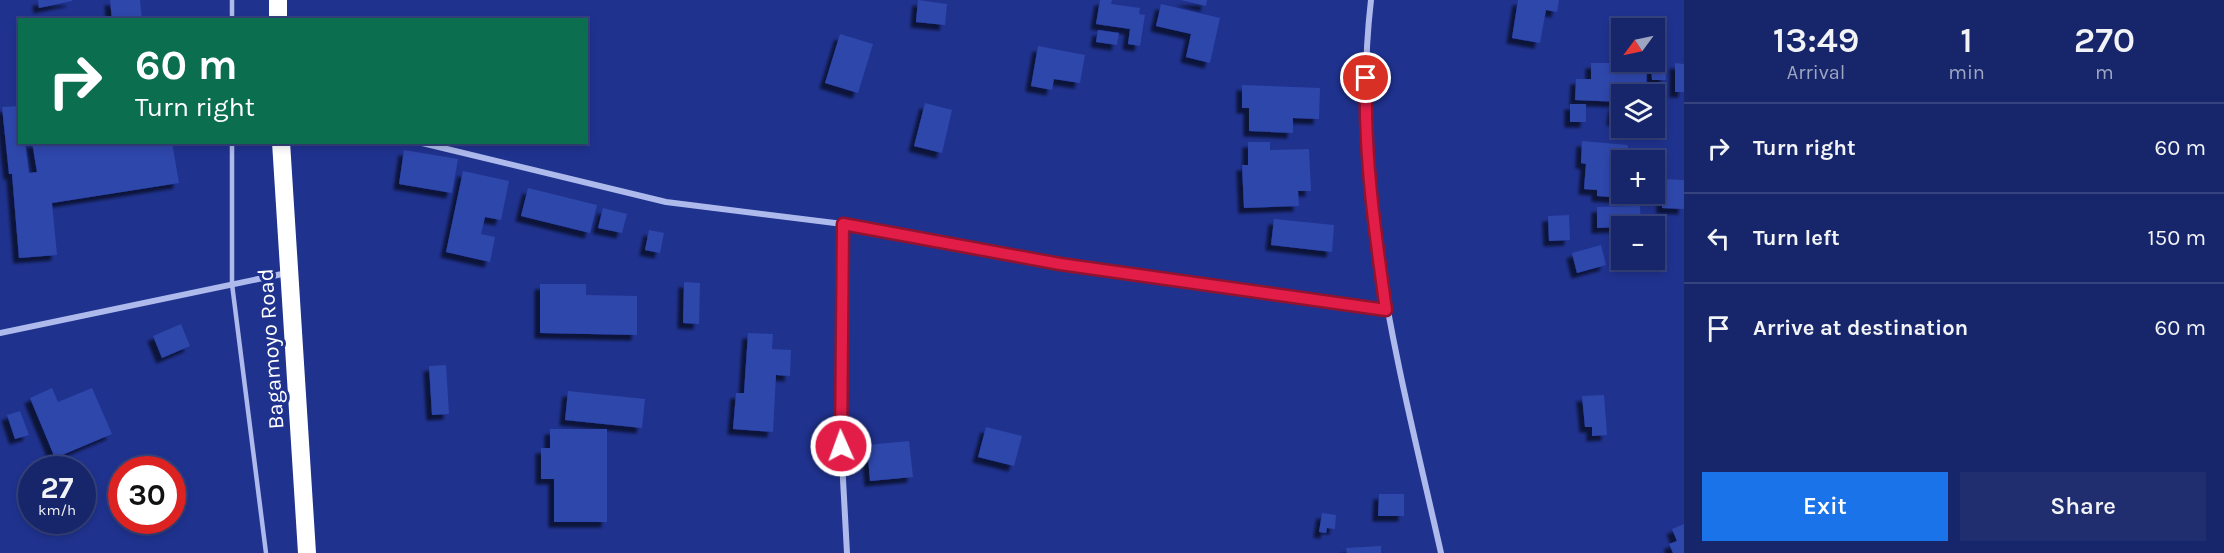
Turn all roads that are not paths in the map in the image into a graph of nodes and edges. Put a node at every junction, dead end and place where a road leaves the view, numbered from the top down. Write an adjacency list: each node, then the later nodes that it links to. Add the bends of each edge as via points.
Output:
1 (232, 0): 4 (lane)
2 (278, 0): 5 (highway)
3 (1371, 0): 12 (street, via 1365,115 1372,218)
4 (232, 18)
5 (278, 18)
6 (232, 144): 11 (lane)
7 (281, 144): 10 (highway, Bagamoyo Road)
8 (426, 144): 9 (street, via 666,202)
9 (843, 224): 12 (street, via 1060,264); 16 (street, via 840,424)
10 (289, 273): 11 (street); 15 (highway, Bagamoyo Road)
11 (232, 284): 13 (street); 14 (lane)
12 (1386, 310): 17 (street)
13 (0, 333)
14 (266, 553)
15 (307, 553)
16 (847, 553)
17 (1441, 553)

